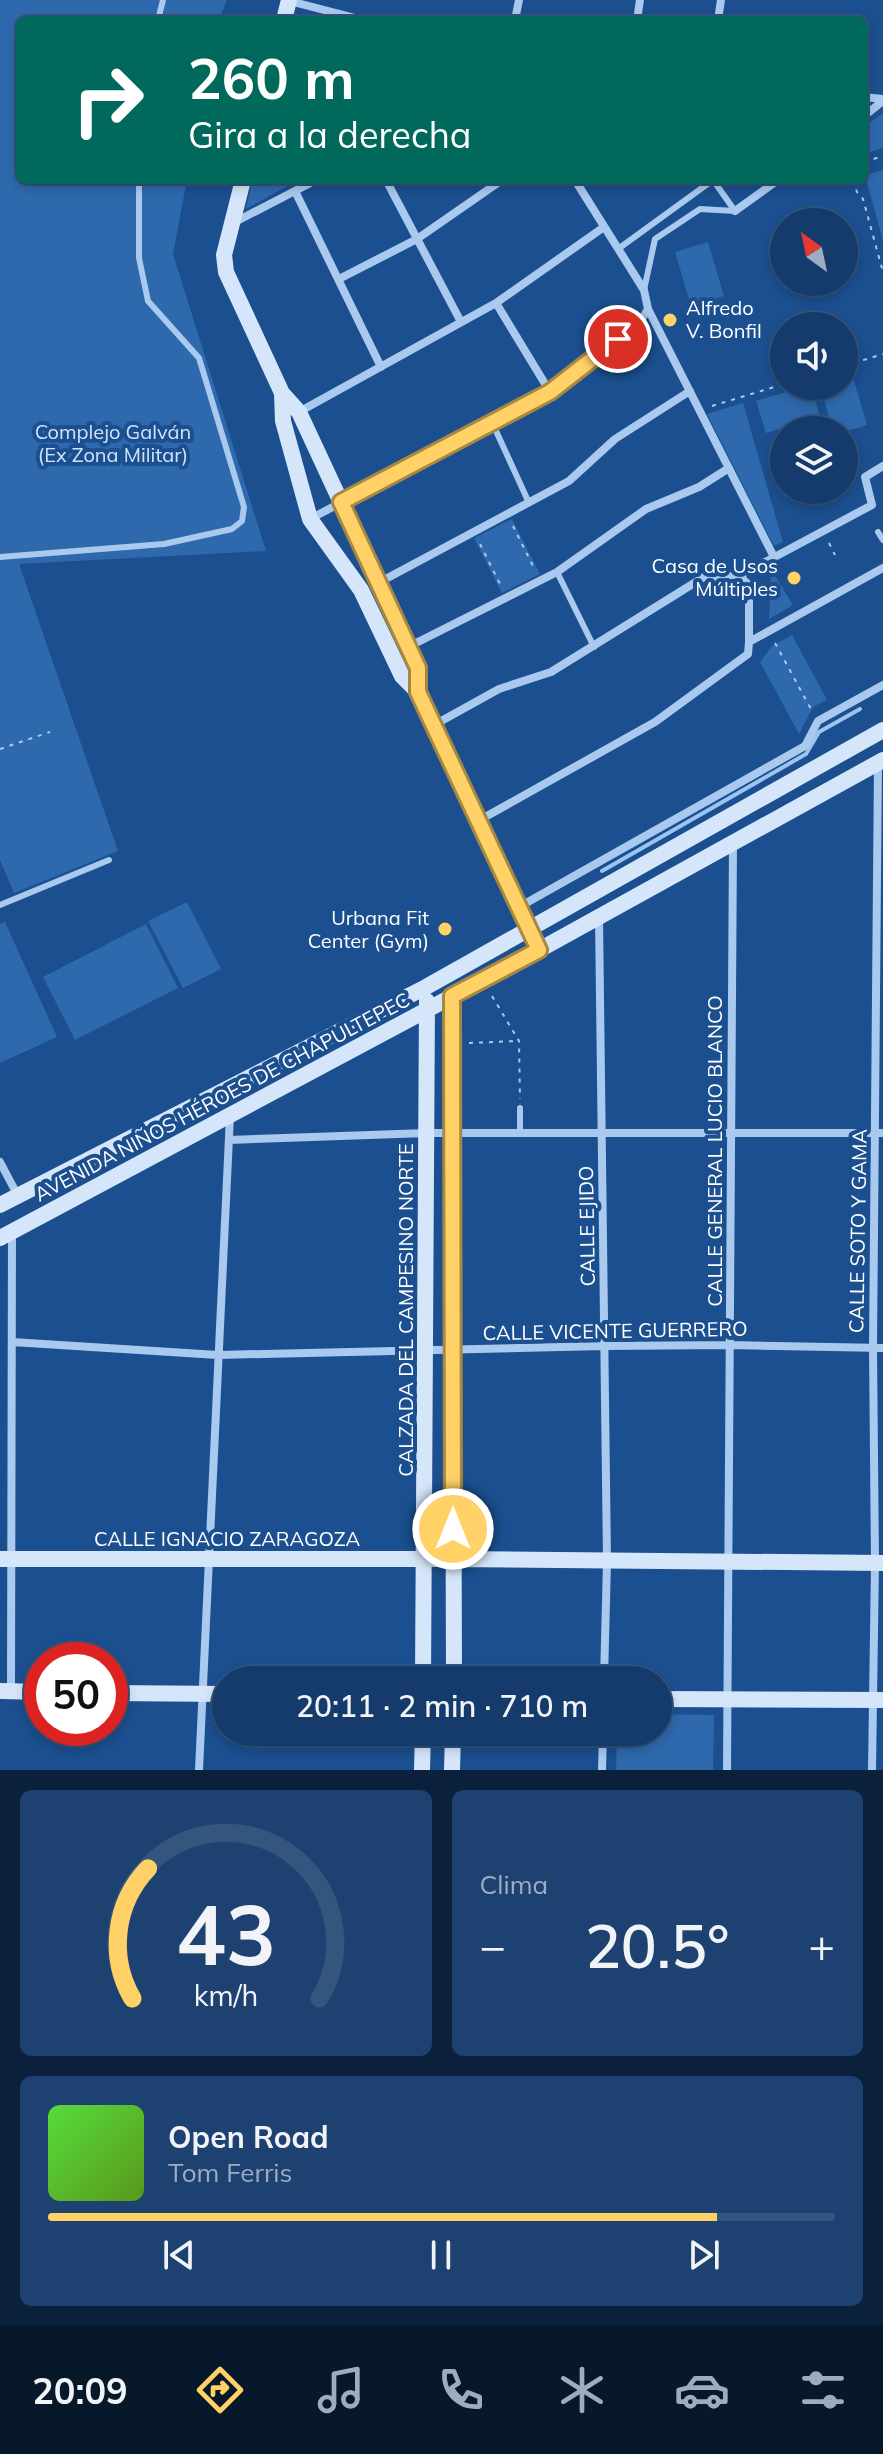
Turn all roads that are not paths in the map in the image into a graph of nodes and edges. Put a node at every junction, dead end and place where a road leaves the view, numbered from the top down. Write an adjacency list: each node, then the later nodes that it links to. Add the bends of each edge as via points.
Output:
1 (289, 0): 2 (street)
2 (348, 16)
3 (139, 184): 37 (lane, via 139,258 148,301 199,358 244,507 242,521 232,529 164,544)
4 (242, 184): 14 (main road)
5 (308, 184): 12 (street)
6 (388, 184): 16 (street)
7 (496, 184): 16 (street)
8 (577, 184): 15 (street)
9 (707, 184): 17 (lane)
10 (716, 184): 13 (lane)
11 (772, 184): 13 (street)
12 (295, 191): 14 (street); 18 (street)
13 (735, 211): 19 (lane, via 700,209 655,239)
14 (232, 224): 26 (main road, via 224,255 226,272)
15 (604, 227): 17 (street); 20 (street)
16 (417, 239): 18 (street); 22 (street)
17 (618, 249): 19 (street)
18 (339, 279): 23 (street)
19 (644, 290): 21 (street)
20 (496, 303): 22 (street); 25 (street)
21 (648, 309): 24 (street); 25 (street, via 640,322)
22 (461, 322): 23 (street)
23 (381, 367): 27 (street)
24 (690, 391): 31 (street); 33 (street, via 615,439 569,481)
25 (550, 392): 29 (street)
26 (282, 393): 27 (main road); 28 (main road)
27 (299, 412): 28 (street); 32 (main road)
28 (283, 421): 34 (main road)
29 (492, 422): 32 (street); 33 (lane)
30 (883, 466): 38 (street, via 865,477 872,505)
31 (729, 468): 38 (street); 40 (street, via 646,509)
32 (341, 502): 34 (street); 42 (main road)
33 (529, 503): 42 (street)
34 (310, 519): 47 (main road, via 361,590 402,676)
35 (878, 532): 36 (lane)
36 (883, 540)
37 (0, 557)
38 (774, 557): 41 (street)
39 (883, 568): 43 (street)
40 (557, 572): 44 (street); 45 (lane)
41 (739, 576): 43 (street, via 749,585); 45 (street, via 704,577)
42 (380, 582): 44 (main road)
43 (749, 642): 51 (street, via 748,654 655,722)
44 (408, 647): 47 (main road, via 418,668)
45 (594, 647): 48 (street, via 551,672 499,689)
46 (883, 685): 55 (street, via 818,721 805,746)
47 (418, 692): 48 (main road)
48 (434, 726): 51 (main road)
49 (883, 730): 57 (main road, AVENIDA NIÑOS HÉROES DE CHAPULTEPEC)
50 (881, 762): 52 (main road, AVENIDA NIÑOS HÉROES DE CHAPULTEPEC); 69 (street, CALLE SOTO Y GAMA)
51 (478, 821): 55 (main road)
52 (733, 842): 56 (main road, AVENIDA NIÑOS HÉROES DE CHAPULTEPEC); 68 (street, CALLE GENERAL LUCIO BLANCO)
53 (109, 860): 54 (lane)
54 (0, 905)
55 (519, 907): 57 (main road)
56 (599, 916): 58 (main road, AVENIDA NIÑOS HÉROES DE CHAPULTEPEC); 67 (street, CALLE EJIDO)
57 (530, 931): 58 (main road); 59 (main road, AVENIDA NIÑOS HÉROES DE CHAPULTEPEC)
58 (539, 950): 60 (main road, AVENIDA NIÑOS HÉROES DE CHAPULTEPEC)
59 (426, 987): 61 (main road, CALZADA DEL CAMPESINO NORTE); 72 (main road, AVENIDA NIÑOS HÉROES DE CHAPULTEPEC)
60 (452, 996): 61 (main road, AVENIDA NIÑOS HÉROES DE CHAPULTEPEC); 65 (main road)
61 (427, 1010): 63 (main road, AVENIDA NIÑOS HÉROES DE CHAPULTEPEC); 64 (main road, CALZADA DEL CAMPESINO NORTE)
62 (520, 1108): 66 (lane)
63 (230, 1115): 70 (street); 74 (main road, AVENIDA NIÑOS HÉROES DE CHAPULTEPEC)
64 (427, 1133): 65 (street); 70 (street); 75 (main road, CALZADA DEL CAMPESINO NORTE)
65 (453, 1133): 66 (street); 76 (main road)
66 (520, 1133): 67 (street)
67 (602, 1133): 68 (street); 81 (street, CALLE EJIDO)
68 (731, 1133): 69 (street); 80 (street, CALLE GENERAL LUCIO BLANCO)
69 (879, 1133): 82 (street, CALLE SOTO Y GAMA)
70 (229, 1140): 86 (street)
71 (0, 1162): 72 (street)
72 (18, 1196): 73 (main road, AVENIDA NIÑOS HÉROES DE CHAPULTEPEC)
73 (0, 1205)
74 (6, 1235): 79 (street)
75 (427, 1245): 76 (main road); 77 (main road, CALZADA DEL CAMPESINO NORTE)
76 (453, 1245): 78 (main road)
77 (427, 1295): 78 (main road); 84 (main road, CALZADA DEL CAMPESINO NORTE)
78 (453, 1295): 85 (main road)
79 (12, 1342): 86 (street, CALLE VICENTE GUERRERO); 87 (street)
80 (729, 1345): 81 (street, CALLE VICENTE GUERRERO); 82 (street, CALLE VICENTE GUERRERO); 92 (street, CALLE GENERAL LUCIO BLANCO)
81 (604, 1346): 85 (street, CALLE VICENTE GUERRERO); 91 (street, CALLE EJIDO)
82 (873, 1348): 83 (street, CALLE VICENTE GUERRERO); 93 (street, CALLE SOTO Y GAMA)
83 (883, 1348)
84 (426, 1349): 85 (street, CALLE VICENTE GUERRERO); 86 (street, CALLE VICENTE GUERRERO); 89 (main road, CALZADA DEL CAMPESINO NORTE)
85 (453, 1349): 90 (main road)
86 (218, 1355): 88 (street)
87 (6, 1559): 88 (main road, CALLE IGNACIO ZARAGOZA); 97 (street)
88 (209, 1559): 89 (main road, CALLE IGNACIO ZARAGOZA); 99 (street)
89 (424, 1559): 90 (main road, CALLE IGNACIO ZARAGOZA); 94 (main road, CALZADA DEL CAMPESINO NORTE)
90 (453, 1559): 91 (main road, CALLE IGNACIO ZARAGOZA); 95 (main road)
91 (607, 1561): 92 (main road, CALLE IGNACIO ZARAGOZA); 96 (street, CALLE EJIDO)
92 (728, 1562): 93 (main road, CALLE IGNACIO ZARAGOZA); 102 (street, CALLE GENERAL LUCIO BLANCO)
93 (879, 1563): 103 (street, CALLE SOTO Y GAMA)
94 (423, 1666)
95 (454, 1666)
96 (604, 1666)
97 (6, 1691)
98 (128, 1693): 99 (main road)
99 (202, 1694): 100 (main road); 107 (street)
100 (212, 1694)
101 (672, 1699): 102 (main road)
102 (727, 1699): 103 (main road); 111 (street, CALLE GENERAL LUCIO BLANCO)
103 (878, 1700): 112 (street, CALLE SOTO Y GAMA)
104 (423, 1746): 108 (main road)
105 (453, 1746): 109 (main road)
106 (603, 1746): 110 (street)
107 (199, 1770)
108 (422, 1770)
109 (452, 1770)
110 (602, 1770)
111 (727, 1770)
112 (872, 1770)

